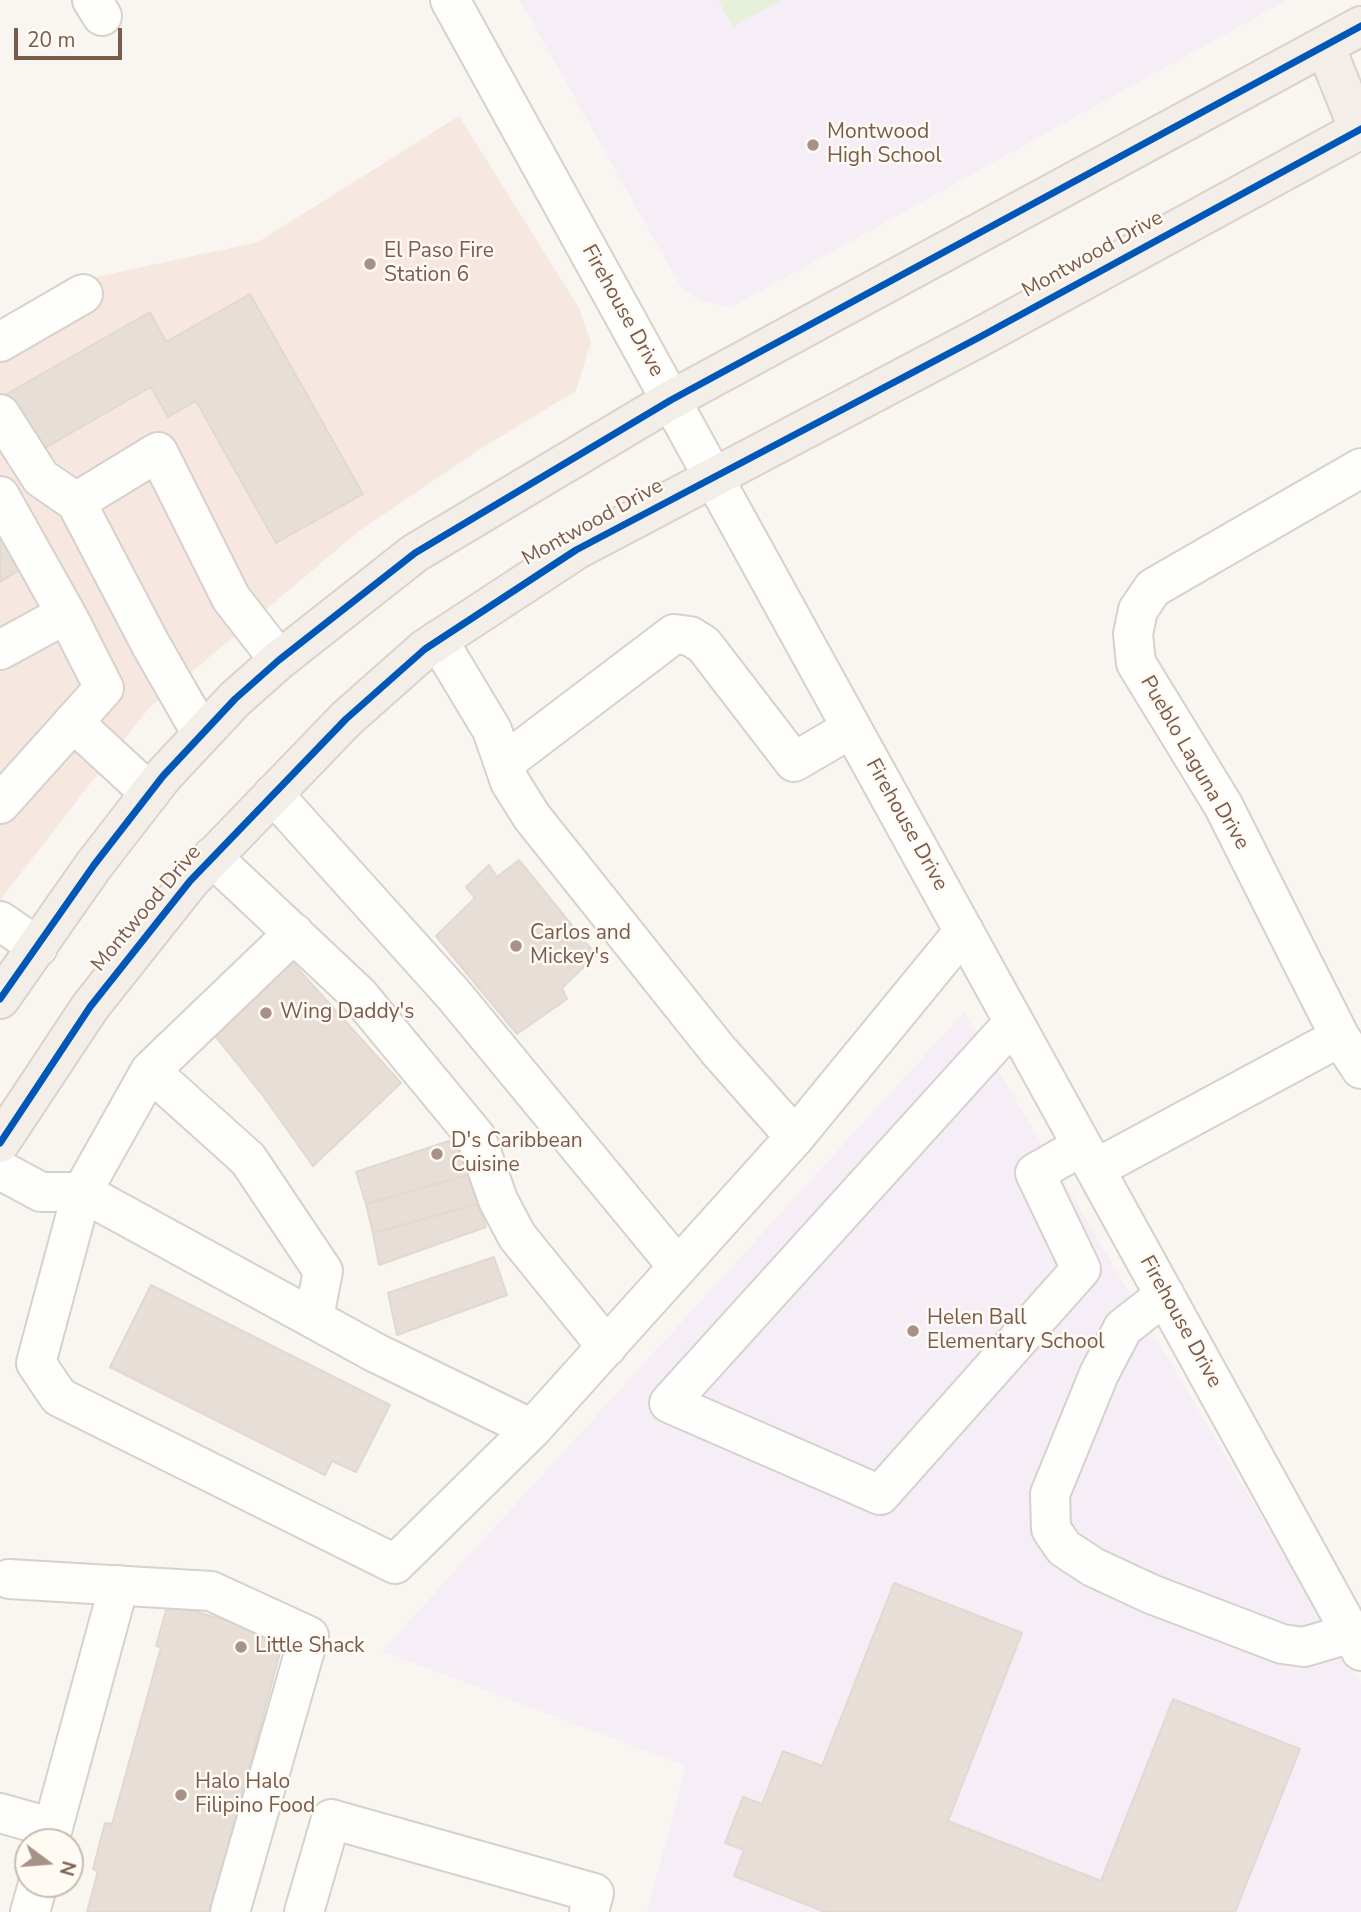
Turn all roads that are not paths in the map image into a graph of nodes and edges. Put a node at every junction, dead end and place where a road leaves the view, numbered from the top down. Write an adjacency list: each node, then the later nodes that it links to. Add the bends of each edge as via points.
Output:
1 (450, 0): 7 (street, Firehouse Drive)
2 (1361, 26): 3 (main road)
3 (1325, 46): 4 (main road); 7 (main road)
4 (1360, 129): 10 (main road, Montwood Drive, via 967,344)
5 (83, 295): 6 (street)
6 (0, 342)
7 (671, 400): 10 (street, Firehouse Drive); 16 (main road, via 415,553)
8 (0, 414): 12 (street, via 41,478)
9 (1361, 468): 31 (street, Pueblo Laguna Drive, via 1153,588 1138,610 1133,634 1136,663 1223,806)
10 (713, 476): 14 (main road, Montwood Drive, via 576,550); 18 (street, Firehouse Drive)
11 (0, 496): 13 (street)
12 (76, 502): 16 (street, via 158,452 231,598); 19 (street)
13 (66, 614): 15 (street); 17 (street, via 104,688)
14 (438, 640): 20 (street, via 492,730); 22 (main road, Montwood Drive, via 346,719)
15 (0, 650)
16 (279, 660): 19 (main road)
17 (74, 722): 21 (street); 23 (street)
18 (852, 728): 20 (street, via 794,762 704,645 690,636 674,634); 26 (street, Firehouse Drive)
19 (202, 734): 21 (main road)
20 (504, 764): 34 (street, via 510,782 540,827 718,1050)
21 (150, 793): 28 (main road)
22 (273, 794): 24 (main road, Montwood Drive); 39 (street, via 453,993)
23 (0, 804)
24 (212, 858): 27 (street); 35 (main road, Montwood Drive, via 90,1007)
25 (0, 921): 28 (street)
26 (964, 931): 30 (street, Firehouse Drive); 34 (street)
27 (294, 933): 33 (street); 42 (street, via 359,995 476,1137 498,1200 517,1236)
28 (38, 947): 29 (main road)
29 (0, 999)
30 (1014, 1022): 36 (street, Firehouse Drive); 36 (street, via 669,1403 880,1495 1081,1269 1035,1173)
31 (1340, 1037): 32 (street, Pueblo Laguna Drive); 36 (street)
32 (1361, 1069)
33 (150, 1071): 38 (street); 41 (street, via 248,1159 323,1271)
34 (795, 1137): 39 (street)
35 (0, 1143)
36 (1089, 1158): 40 (street, Firehouse Drive)
37 (0, 1170): 38 (street, via 41,1192)
38 (82, 1192): 41 (street); 43 (street, via 36,1363 59,1397 395,1564)
39 (678, 1267): 42 (street)
40 (1165, 1295): 46 (street, Firehouse Drive); 46 (street, via 1123,1328 1099,1374 1050,1494 1051,1529 1064,1548 1093,1567 1282,1644 1304,1647)
41 (314, 1317): 43 (street, via 376,1353)
42 (607, 1347): 43 (street)
43 (532, 1429)
44 (9, 1579): 45 (street)
45 (119, 1585): 49 (street); 50 (street, via 211,1591 309,1636)
46 (1356, 1642)
47 (0, 1813): 48 (street)
48 (35, 1828)
49 (53, 1828)
50 (230, 1912)
51 (304, 1912): 52 (street, via 331,1819 594,1894)
52 (589, 1912)

